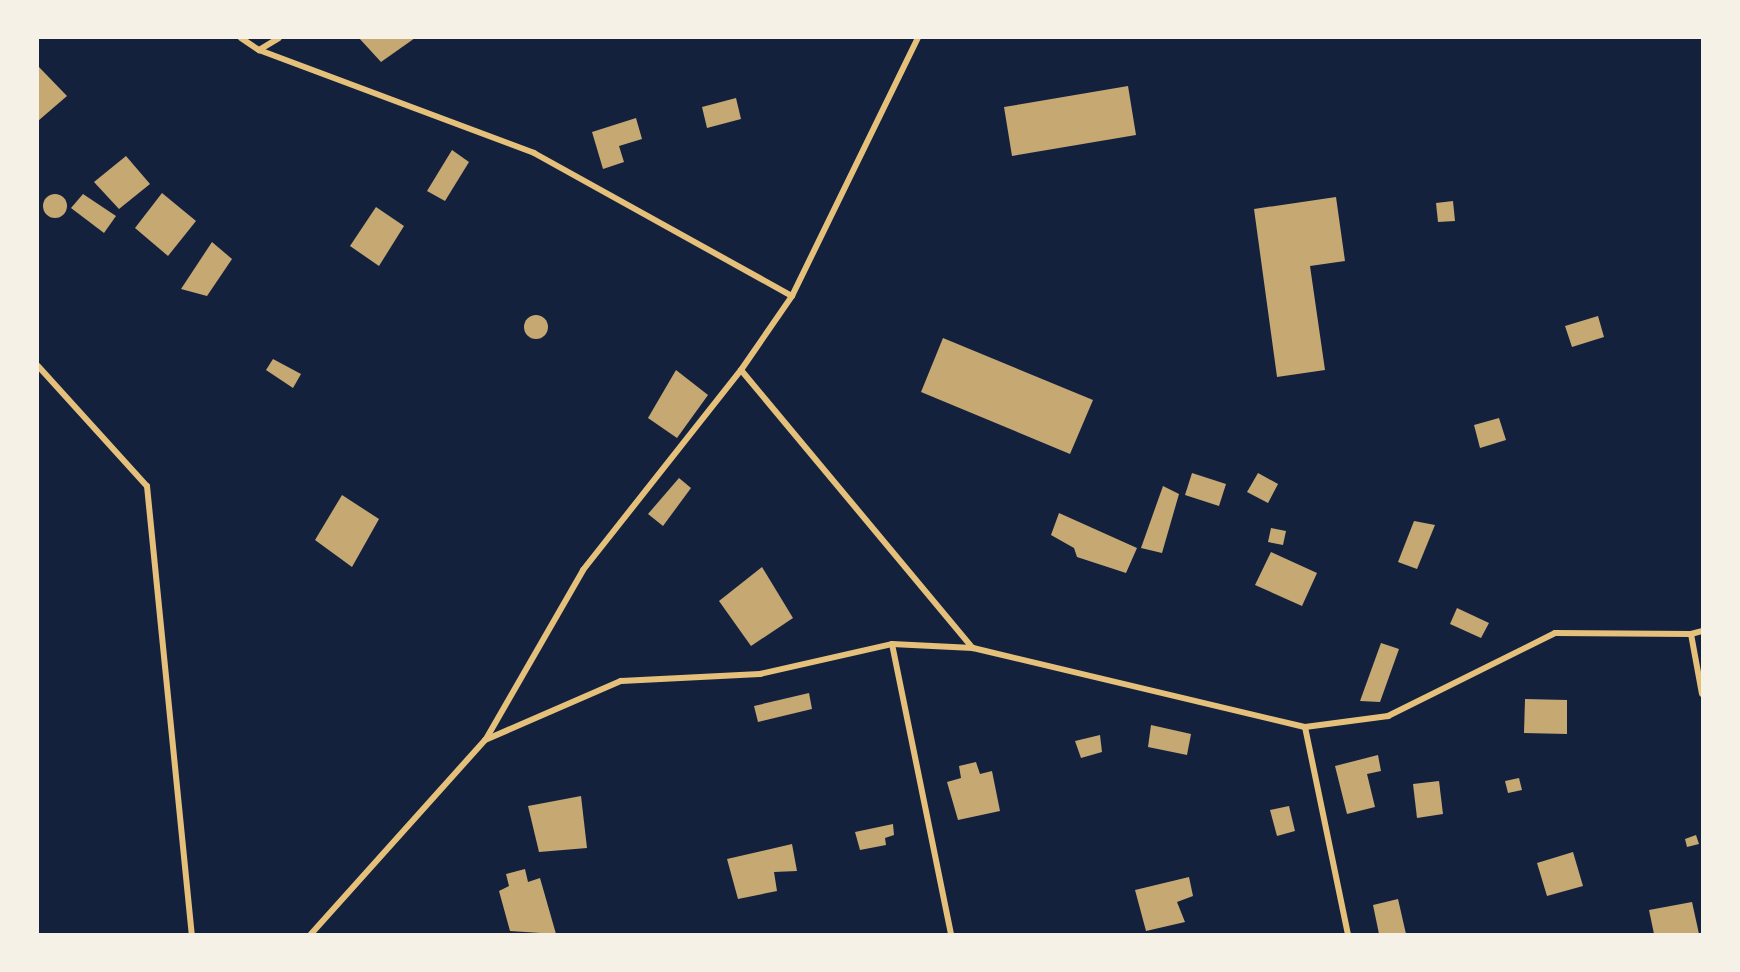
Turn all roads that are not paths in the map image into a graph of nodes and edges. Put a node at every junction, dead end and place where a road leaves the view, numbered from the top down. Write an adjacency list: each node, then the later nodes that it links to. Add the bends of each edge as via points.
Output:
1 (241, 38): 4 (street)
2 (279, 38): 4 (street)
3 (918, 38): 5 (street)
4 (259, 50): 5 (street, via 534,153)
5 (792, 297): 7 (street)
6 (38, 366): 15 (street, via 147,486)
7 (741, 370): 11 (street); 14 (street, via 583,570)
8 (1702, 631): 9 (street)
9 (1691, 634): 12 (street); 13 (street, via 1555,633 1388,716)
10 (892, 644): 11 (street); 14 (street, via 760,674 621,681); 17 (street)
11 (974, 648): 13 (street)
12 (1702, 694)
13 (1305, 727): 18 (street)
14 (485, 740): 16 (street)
15 (192, 934)
16 (311, 934)
17 (951, 934)
18 (1348, 934)

